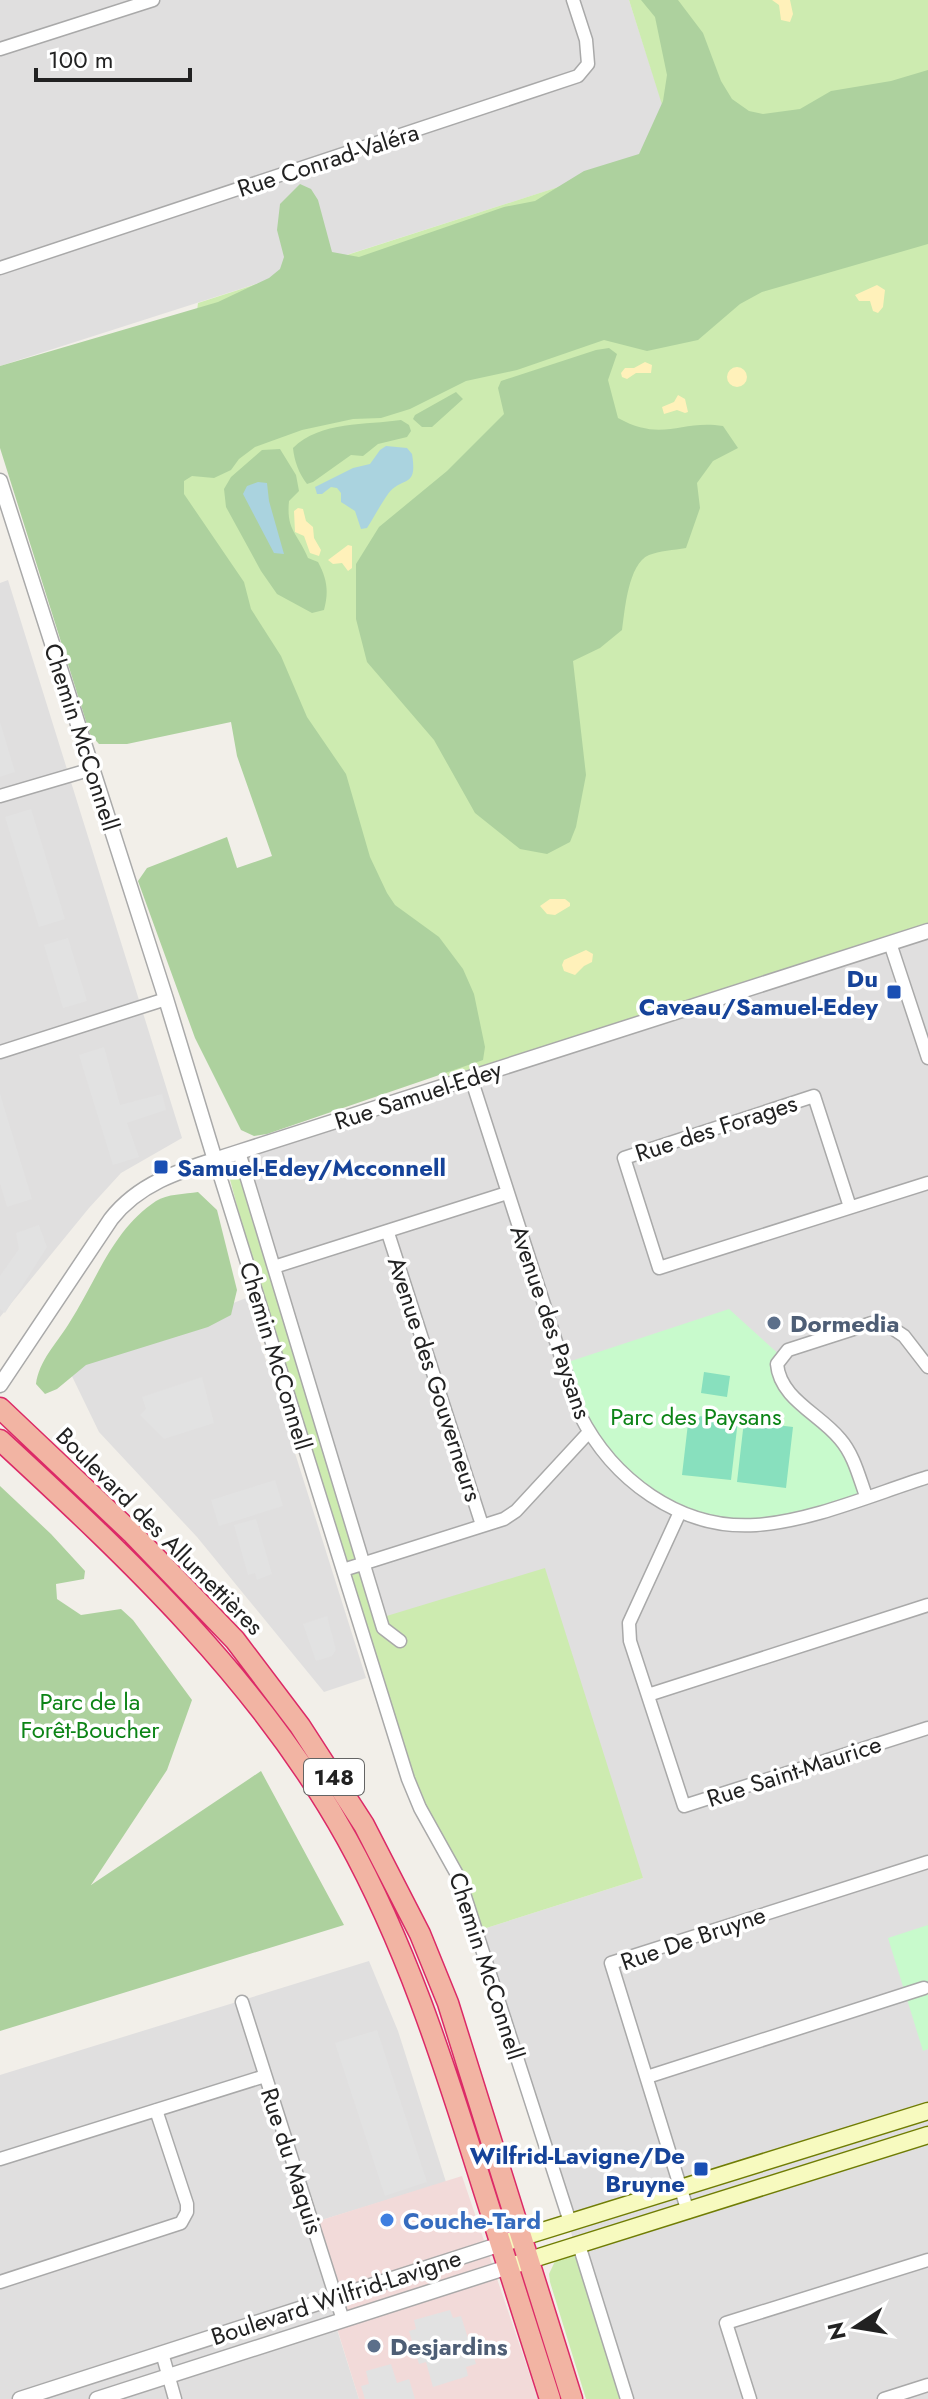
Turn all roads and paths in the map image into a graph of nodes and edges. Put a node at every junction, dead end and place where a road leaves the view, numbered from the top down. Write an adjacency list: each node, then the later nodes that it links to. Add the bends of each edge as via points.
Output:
1 (153, 0): 3 (street)
2 (573, 0): 4 (street, Rue Conrad-Valéra, via 588,64 578,76)
3 (0, 49)
4 (0, 268)
5 (0, 481): 6 (street, Chemin McConnell)
6 (92, 769): 7 (street); 10 (street, Chemin McConnell)
7 (0, 796)
8 (928, 931): 9 (street, Rue Samuel-Edey)
9 (890, 943): 12 (street); 13 (street, Rue Samuel-Edey)
10 (166, 999): 11 (street); 15 (street, Chemin McConnell)
11 (0, 1052)
12 (928, 1058)
13 (471, 1078): 14 (street, Rue Samuel-Edey); 17 (street, Avenue des Paysans)
14 (239, 1152): 15 (street, Rue Samuel-Edey); 20 (street)
15 (215, 1160): 22 (street, Rue Samuel-Edey, via 154,1182 121,1207); 31 (street, Chemin McConnell)
16 (928, 1183): 18 (street, Rue des Forages)
17 (507, 1193): 19 (street); 24 (street, Avenue des Paysans)
18 (850, 1207): 18 (street, Rue des Forages, via 659,1268 624,1158 814,1096)
19 (388, 1233): 20 (street); 29 (street, Avenue des Gouverneurs)
20 (274, 1267): 30 (street)
21 (928, 1367): 27 (street, via 904,1336 872,1323 788,1350 777,1364 785,1388 841,1439)
22 (0, 1385)
23 (0, 1408): 48 (highway, Boulevard des Allumettières / 148, via 225,1629 331,1771 420,1934 467,2062)
24 (589, 1432): 28 (street, Avenue des Paysans, via 635,1484); 29 (street, via 516,1511)
25 (0, 1440): 49 (highway, Boulevard des Allumettières / 148, via 117,1548 203,1640 313,1783 346,1837 419,1991)
26 (928, 1477): 27 (street, Avenue des Paysans)
27 (866, 1496): 28 (street, Avenue des Paysans, via 755,1525)
28 (680, 1512): 34 (street, Rue Saint-Maurice, via 629,1623)
29 (482, 1525): 30 (street)
30 (365, 1563): 31 (street); 33 (street, via 383,1628)
31 (343, 1570): 47 (street, Chemin McConnell, via 408,1779 466,1898)
32 (928, 1605): 34 (street)
33 (400, 1641)
34 (648, 1695): 35 (street, Rue Saint-Maurice, via 684,1806)
35 (928, 1728)
36 (928, 1862): 40 (street, Rue De Bruyne, via 611,1963)
37 (924, 1988): 40 (street)
38 (242, 2002): 39 (street, Rue du Maquis)
39 (265, 2076): 41 (street); 55 (street, Rue du Maquis)
40 (647, 2077): 45 (street, Rue De Bruyne)
41 (156, 2110): 44 (street); 54 (street, via 187,2204 181,2223)
42 (928, 2111): 45 (main road, Boulevard Wilfrid-Lavigne)
43 (928, 2135): 46 (main road, Boulevard Wilfrid-Lavigne)
44 (0, 2159)
45 (680, 2189): 46 (street, Rue De Bruyne); 47 (main road, Boulevard Wilfrid-Lavigne)
46 (688, 2212): 50 (main road, Boulevard Wilfrid-Lavigne)
47 (570, 2222): 48 (main road, Boulevard Wilfrid-Lavigne)
48 (521, 2237): 49 (main road, Boulevard Wilfrid-Lavigne); 51 (highway, Boulevard des Allumettières / 148)
49 (501, 2244): 53 (highway, Boulevard des Allumettières / 148); 55 (street, Boulevard Wilfrid-Lavigne)
50 (579, 2245): 51 (main road, Boulevard Wilfrid-Lavigne); 66 (street)
51 (528, 2260): 53 (main road, Boulevard Wilfrid-Lavigne); 65 (highway, Boulevard des Allumettières / 148)
52 (928, 2260): 67 (street, via 726,2323)
53 (508, 2267): 56 (street, Boulevard Wilfrid-Lavigne); 64 (highway, Boulevard des Allumettières / 148)
54 (0, 2282)
55 (336, 2298): 56 (street, Rue du Maquis); 57 (street, Boulevard Wilfrid-Lavigne)
56 (343, 2320): 58 (street, Boulevard Wilfrid-Lavigne)
57 (162, 2353): 58 (street); 60 (street, Boulevard Wilfrid-Lavigne)
58 (168, 2376): 62 (street, Boulevard Wilfrid-Lavigne); 63 (street)
59 (928, 2385): 68 (street)
60 (47, 2395): 61 (street, Boulevard Wilfrid-Lavigne)
61 (20, 2399)
62 (97, 2399)
63 (175, 2399)
64 (550, 2399)
65 (572, 2399)
66 (627, 2399)
67 (750, 2399)
68 (884, 2399)

